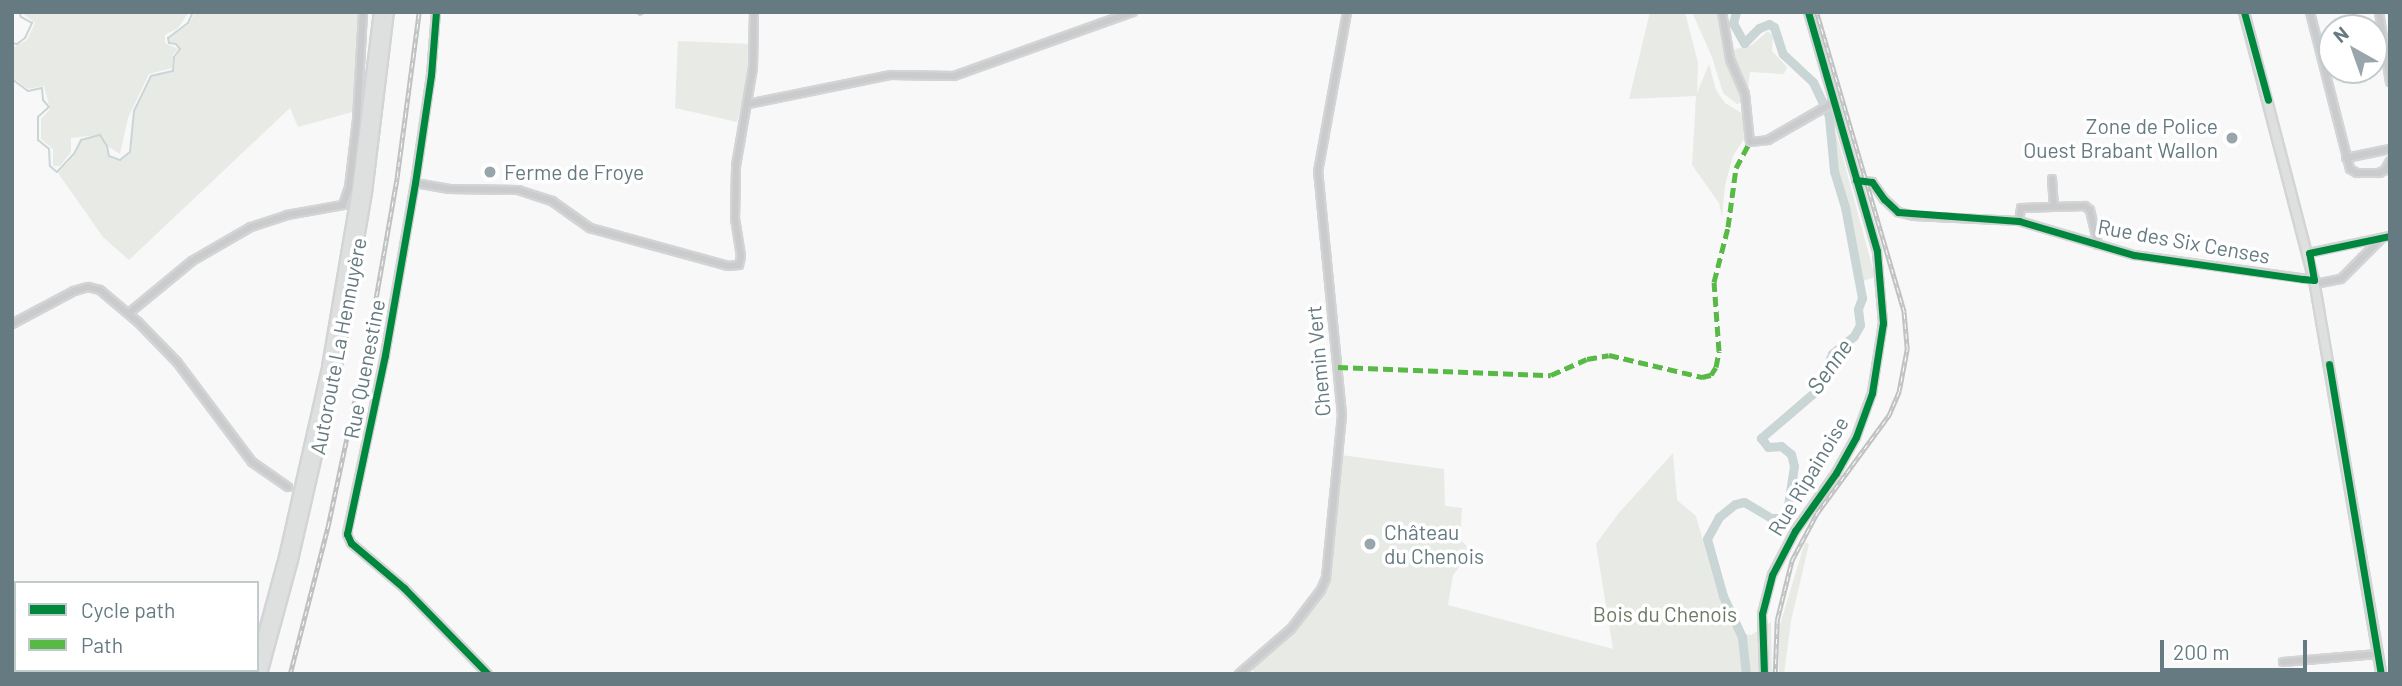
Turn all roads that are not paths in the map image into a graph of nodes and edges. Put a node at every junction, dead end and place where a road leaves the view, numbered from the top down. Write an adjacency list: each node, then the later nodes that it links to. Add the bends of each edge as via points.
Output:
1 (363, 12): 29 (street, via 357,120 343,205 251,227 192,261)
2 (380, 12): 32 (highway, Autoroute La Hennuyère, via 358,190 328,367)
3 (388, 12): 35 (highway, Autoroute La Hennuyère, via 366,193 336,368)
4 (436, 12): 21 (street, Rue Quenestine, via 432,75)
5 (754, 12): 14 (street)
6 (1133, 12): 14 (street, via 954,76 891,75)
7 (1347, 12): 37 (street, Chemin Vert, via 1318,172 1342,415 1326,578 1291,629)
8 (1721, 12): 15 (street, via 1730,59 1745,94 1749,142 1768,141)
9 (1808, 12): 15 (street, Rue Ripainoise)
10 (2245, 12): 27 (main road)
11 (2310, 12): 17 (street)
12 (2379, 12): 13 (street)
13 (2390, 82)
14 (748, 104): 21 (street, via 734,185 741,262 734,267 590,228 548,199 518,190)
15 (1831, 104): 20 (street, Rue Ripainoise)
16 (2390, 149): 17 (street)
17 (2346, 158): 18 (street, via 2353,172 2381,172)
18 (2390, 161)
19 (2052, 179): 22 (street)
20 (1856, 180): 23 (street, Rue des Six Censes, via 1872,181 1898,212); 38 (street, Rue Ripainoise, via 1880,273 1883,324 1878,369 1848,453 1795,531 1772,575 1762,614)
21 (415, 184): 36 (street, Rue Quenestine, via 348,537)
22 (2054, 206): 23 (street, via 2021,208); 26 (street, via 2089,208)
23 (2019, 221): 26 (street, Rue des Six Censes)
24 (2390, 236): 25 (street)
25 (2381, 239): 27 (street); 28 (street, via 2341,279)
26 (2098, 245): 28 (street, Rue des Six Censes, via 2134,255)
27 (2309, 253): 28 (main road)
28 (2315, 282): 33 (main road)
29 (129, 313): 30 (street, via 100,290 88,287); 31 (street, via 189,375 251,462)
30 (12, 324)
31 (288, 487)
32 (259, 653)
33 (2378, 654): 34 (street); 39 (main road)
34 (2283, 662)
35 (261, 674)
36 (488, 674)
37 (1239, 674)
38 (1764, 674)
39 (2381, 674)

